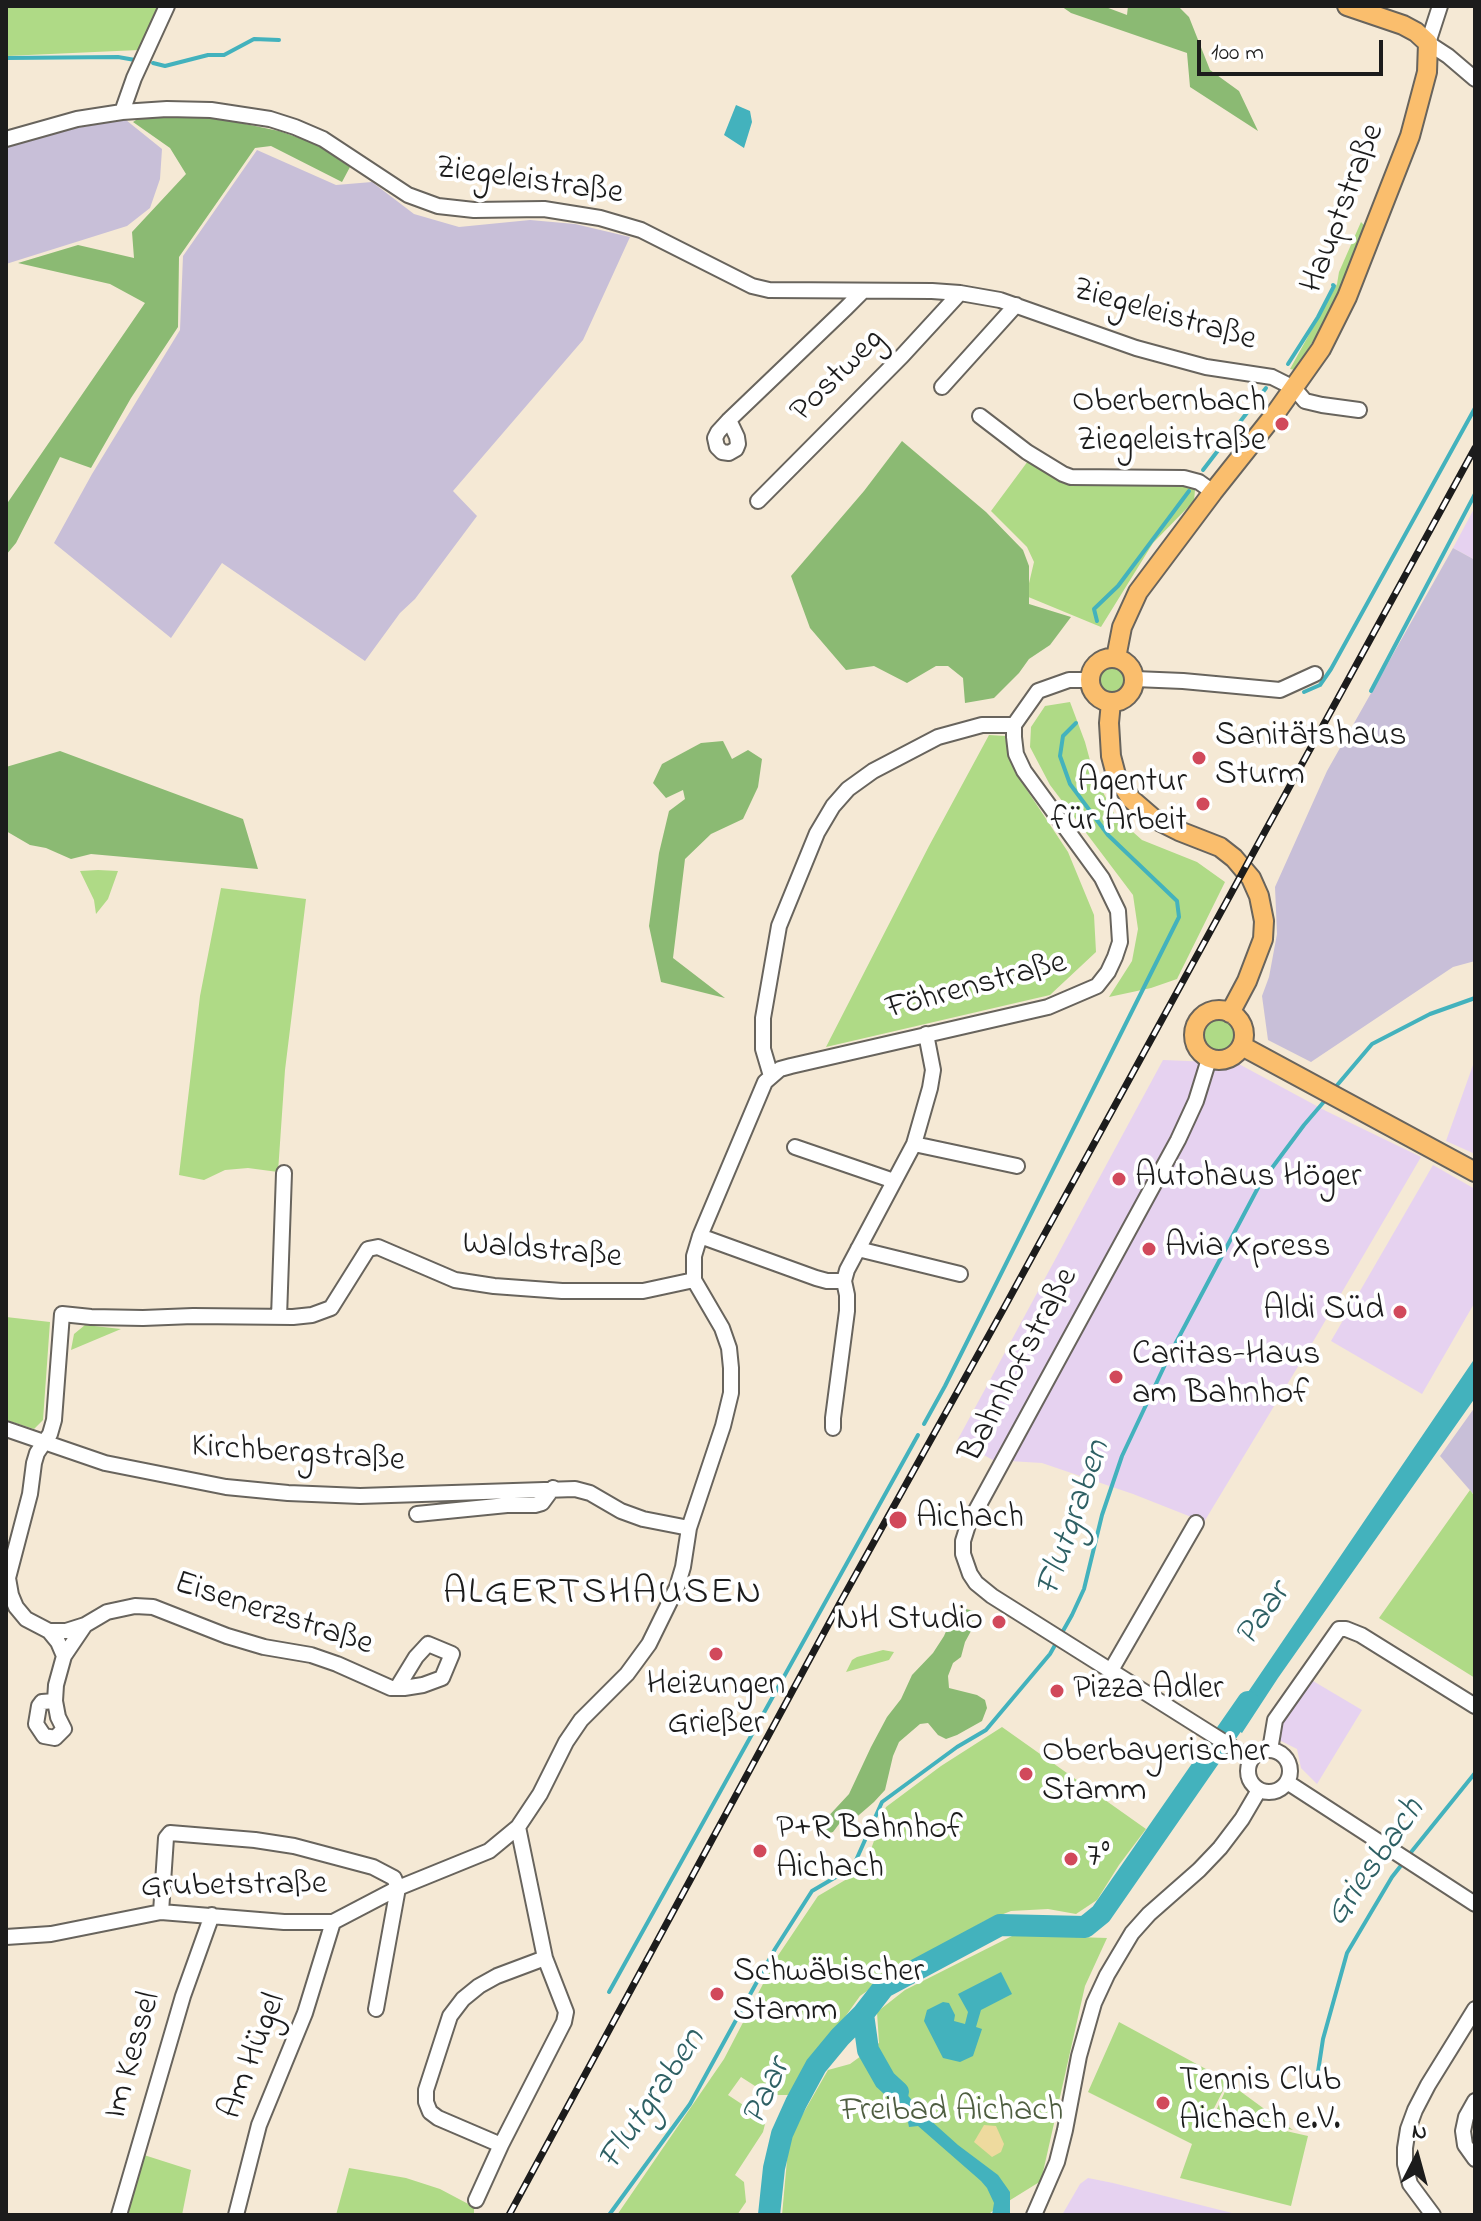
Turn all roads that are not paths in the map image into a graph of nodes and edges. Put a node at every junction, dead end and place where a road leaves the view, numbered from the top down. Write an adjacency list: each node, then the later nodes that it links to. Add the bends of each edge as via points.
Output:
1 (167, 6): 6 (street)
2 (1347, 6): 4 (main road, via 1403,25)
3 (1440, 6): 4 (street, Hauptstraße)
4 (1428, 43): 5 (street); 12 (main road, Hauptstraße, via 1422,94 1379,218 1340,311)
5 (1475, 79)
6 (122, 112): 7 (street, Ziegeleistraße); 8 (street, Ziegeleistraße, via 211,110 270,119 323,139 422,201 456,209 544,209 594,216 641,230 761,289)
7 (6, 139)
8 (863, 291): 9 (street, Ziegeleistraße); 15 (street)
9 (960, 293): 10 (street, Ziegeleistraße); 17 (street, Postweg)
10 (1016, 305): 11 (street); 12 (street, Ziegeleistraße, via 1136,348 1272,377)
11 (942, 387)
12 (1294, 388): 13 (street, via 1305,401); 16 (main road, Hauptstraße)
13 (1359, 410)
14 (980, 416): 16 (street, via 1071,477 1184,478)
15 (729, 420)
16 (1213, 492): 18 (main road, Hauptstraße, via 1138,592 1122,627)
17 (758, 501)
18 (1116, 658): 20 (main road, via 1129,665); 21 (main road, via 1096,664)
19 (1315, 674): 20 (street, via 1280,690)
20 (1135, 679): 22 (main road, via 1125,698)
21 (1090, 680): 22 (main road, via 1097,696); 23 (street, via 1069,680 1038,691)
22 (1111, 702): 24 (main road, via 1111,756 1131,799 1153,818 1220,847 1251,878 1259,896 1263,939)
23 (1014, 725): 25 (street, Föhrenstraße, via 1016,754 1024,771 1102,878 1118,911 1120,942 1097,986 1048,1007); 28 (street, via 982,725 938,737 873,771 833,806 779,926 763,1018 763,1049)
24 (1230, 1013): 26 (main road, via 1244,1028); 27 (main road, via 1210,1011 1197,1022 1197,1047)
25 (926, 1034): 28 (street, Föhrenstraße, via 791,1066); 29 (street, via 933,1070)
26 (1242, 1046): 27 (main road, via 1225,1060); 32 (main road)
27 (1209, 1059): 51 (street, Bahnhofstraße, via 1178,1140 963,1541 965,1565 976,1583)
28 (771, 1076): 35 (street)
29 (914, 1144): 31 (street); 34 (street)
30 (795, 1147): 34 (street)
31 (1017, 1166)
32 (1475, 1172)
33 (284, 1173): 40 (street)
34 (894, 1181): 36 (street)
35 (700, 1236): 38 (street); 39 (street, via 816,1278)
36 (858, 1249): 37 (street); 39 (street)
37 (960, 1274)
38 (694, 1280): 40 (street, Waldstraße, via 643,1291 470,1284 378,1247 368,1249 331,1308); 47 (street, Grubetstraße, via 729,1348 731,1393)
39 (844, 1281): 41 (street, via 847,1311)
40 (279, 1317): 43 (street, Waldstraße, via 62,1314 54,1420)
41 (833, 1428)
42 (6, 1429): 43 (street, Kirchbergstraße)
43 (44, 1443): 44 (street, Kirchbergstraße, via 163,1476 288,1493 360,1496); 49 (street, via 34,1463 8,1578 16,1607)
44 (553, 1488): 45 (street, Kirchbergstraße, via 535,1505); 47 (street, Kirchbergstraße, via 590,1493 643,1519)
45 (417, 1514)
46 (1196, 1523): 51 (street)
47 (689, 1528): 59 (street, Grubetstraße, via 677,1587 649,1644 581,1720)
48 (85, 1625): 49 (street, Eisenerzstraße); 50 (street); 52 (street, Eisenerzstraße, via 107,1612 153,1607 227,1636 311,1655)
49 (49, 1631): 50 (street)
50 (64, 1656): 53 (street)
51 (1110, 1672): 56 (street, Bahnhofstraße)
52 (397, 1688)
53 (55, 1701)
54 (1475, 1706): 55 (street, via 1361,1635 1339,1629 1275,1720)
55 (1270, 1750): 56 (street); 57 (street, via 1287,1761)
56 (1251, 1759): 58 (street, via 1248,1776)
57 (1287, 1782): 58 (street, via 1272,1792); 61 (street)
58 (1259, 1790): 75 (street, via 1220,1848 1132,1933 1107,1975 1079,2056 1057,2162)
59 (518, 1827): 60 (street, Grubetstraße, via 489,1851); 66 (street)
60 (398, 1888): 62 (street, via 394,1878 337,1856 255,1840 170,1833); 64 (street, Grubetstraße); 67 (street)
61 (1475, 1904)
62 (161, 1912): 63 (street, Grubetstraße); 65 (street, Grubetstraße, via 51,1934)
63 (212, 1915): 64 (street, Grubetstraße); 73 (street, Im Kessel)
64 (333, 1922): 74 (street, Am Hügel, via 305,2013 259,2125)
65 (6, 1937)
66 (545, 1958): 70 (street, via 566,2012 564,2022); 70 (street, via 497,1976 463,1999 450,2016 426,2090 430,2112 438,2118)
67 (376, 2009)
68 (1475, 2009): 76 (street, via 1415,2110 1406,2139 1410,2184)
69 (1475, 2101): 71 (street, via 1463,2131)
70 (501, 2145): 72 (street)
71 (1475, 2159)
72 (476, 2200)
73 (119, 2215)
74 (236, 2215)
75 (1034, 2215)
76 (1433, 2215)

